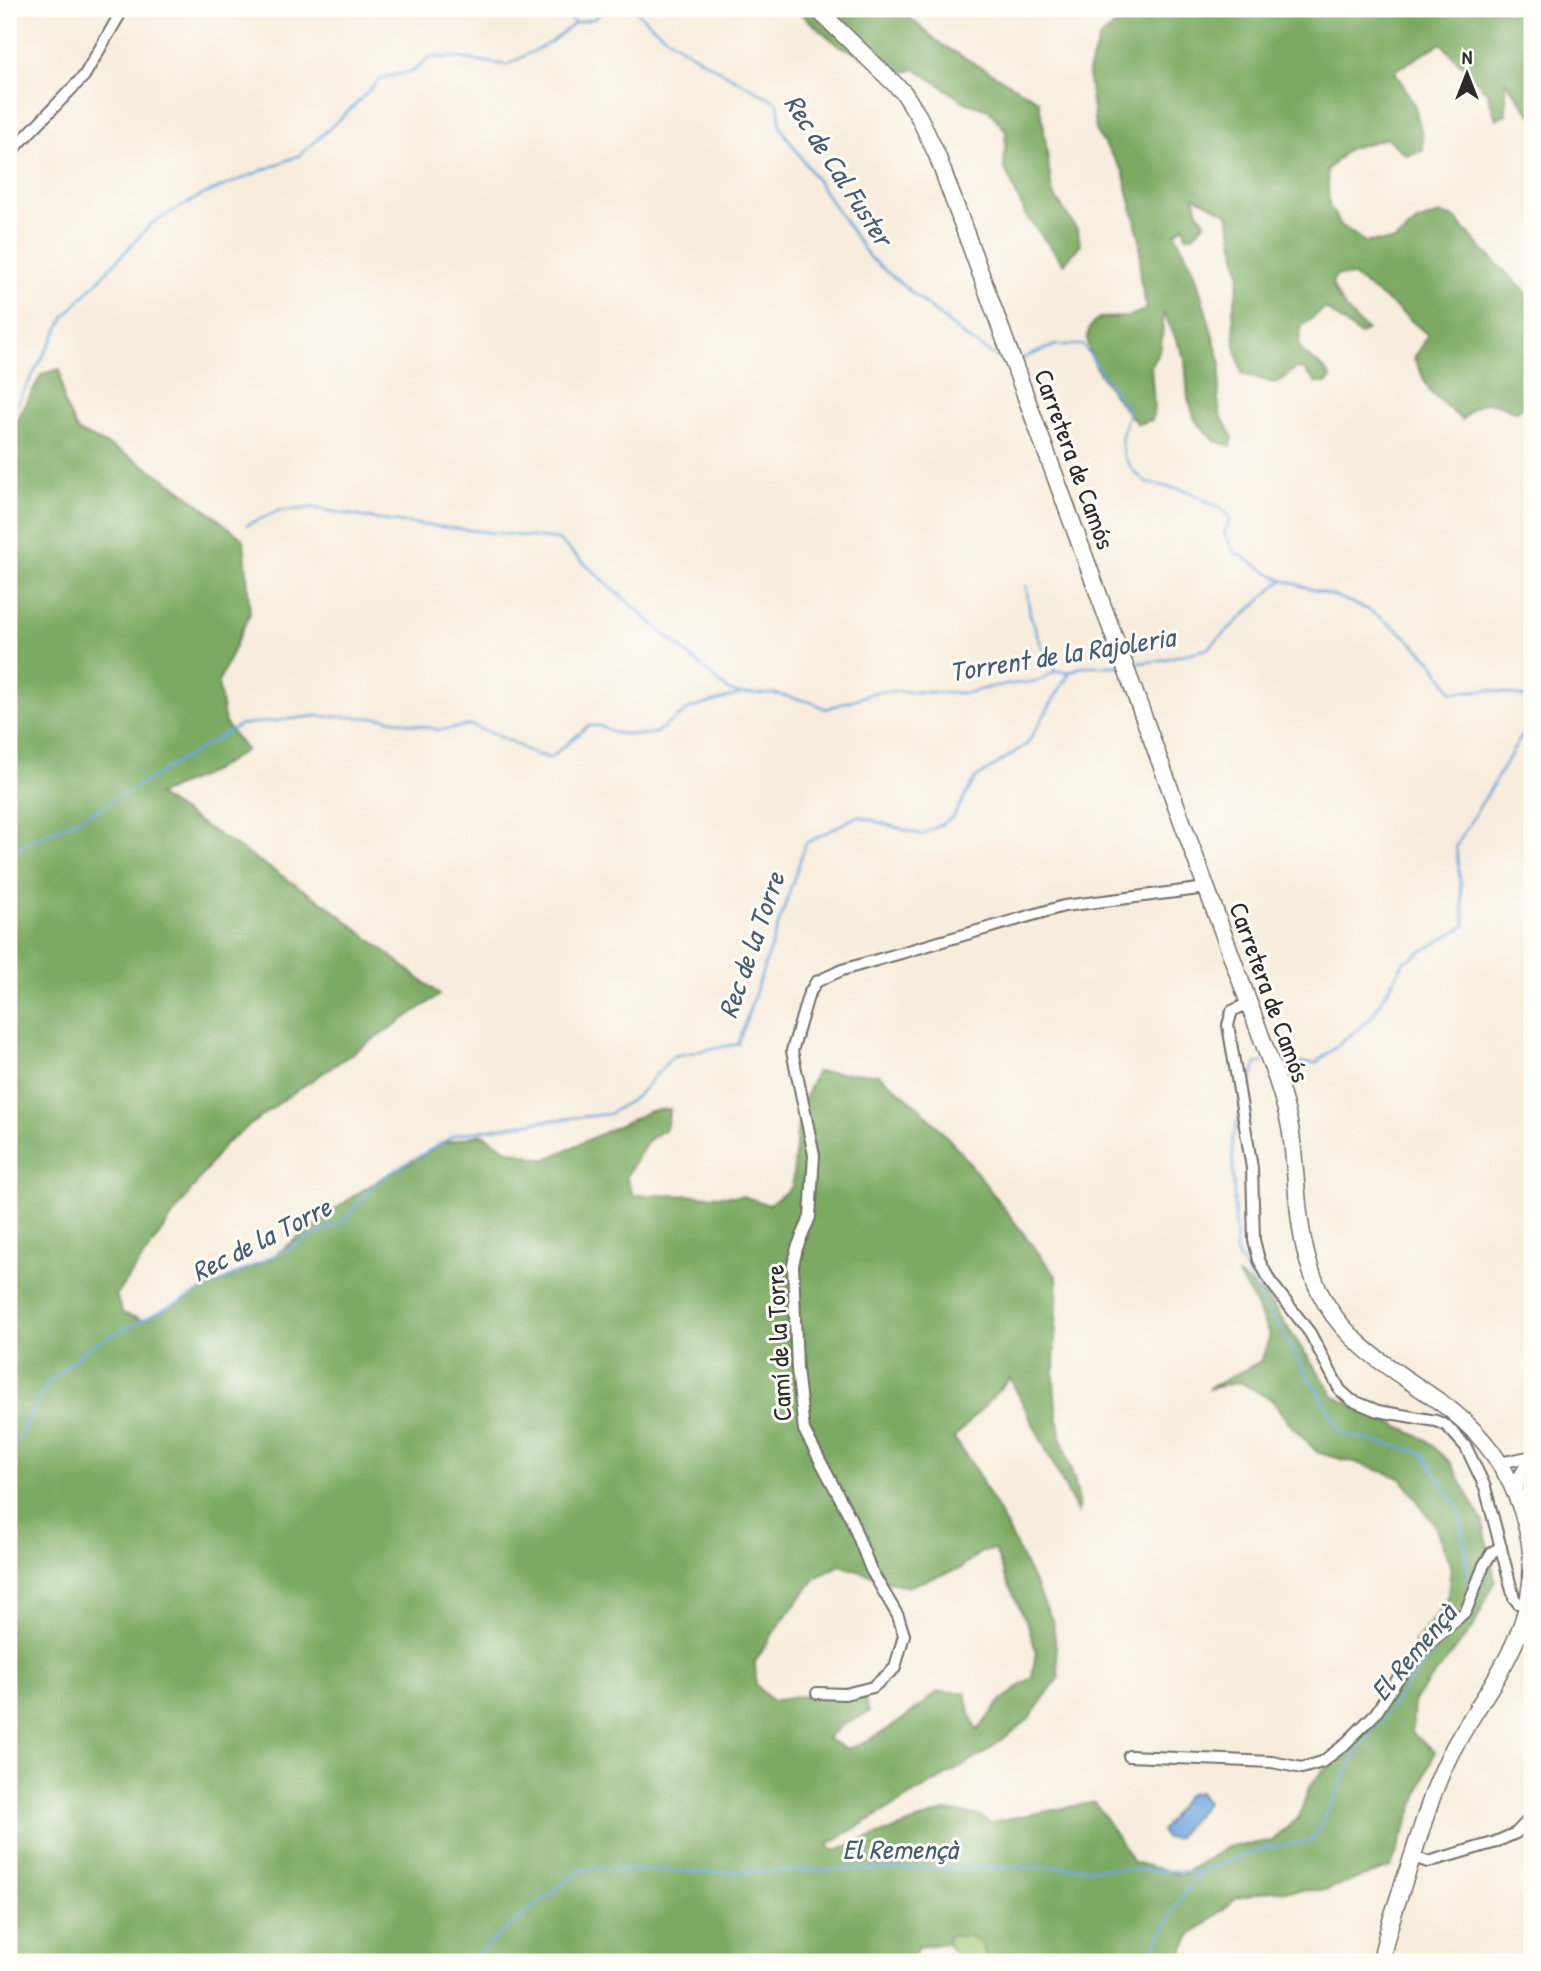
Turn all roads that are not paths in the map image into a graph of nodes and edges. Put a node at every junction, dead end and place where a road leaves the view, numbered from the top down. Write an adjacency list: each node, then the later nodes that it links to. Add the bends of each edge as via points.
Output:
1 (123, 9): 3 (street, via 84,76)
2 (817, 9): 4 (street, Carretera de Camós, via 898,86 929,135)
3 (9, 154)
4 (1207, 888): 5 (street, Carretera de Camós); 14 (street, Camí de la Torre, via 1064,906 842,970 816,982 808,996 792,1051 814,1155 810,1217 793,1265 804,1430 904,1635 895,1668 873,1687 845,1694)
5 (1251, 1009): 7 (street, Carretera de Camós, via 1290,1131 1303,1246 1326,1305 1362,1348 1478,1434); 10 (street, via 1232,1011 1228,1024 1253,1180 1255,1248 1270,1281 1310,1333 1332,1379 1346,1395 1378,1411 1436,1421 1457,1435 1485,1487)
6 (1530, 1456): 7 (street); 8 (street)
7 (1503, 1467): 8 (street); 9 (street, Carretera de Camós)
8 (1523, 1469): 9 (street)
9 (1518, 1498): 12 (street, Carretera de Camós, via 1528,1530)
10 (1501, 1548): 11 (street); 15 (street, via 1492,1552 1484,1565 1466,1611 1424,1648 1376,1713 1322,1762 1302,1768 1272,1762)
11 (1508, 1580): 12 (street, via 1517,1587); 13 (street, via 1514,1598)
12 (1531, 1584): 13 (street, Carretera de Camós)
13 (1527, 1606): 17 (street, Carretera de Camós, via 1507,1661 1444,1767)
14 (817, 1693)
15 (1129, 1756)
16 (1532, 1816): 17 (street, via 1516,1833 1493,1843 1428,1863)
17 (1413, 1857): 18 (street, Carretera de Camós)
18 (1381, 1962)

